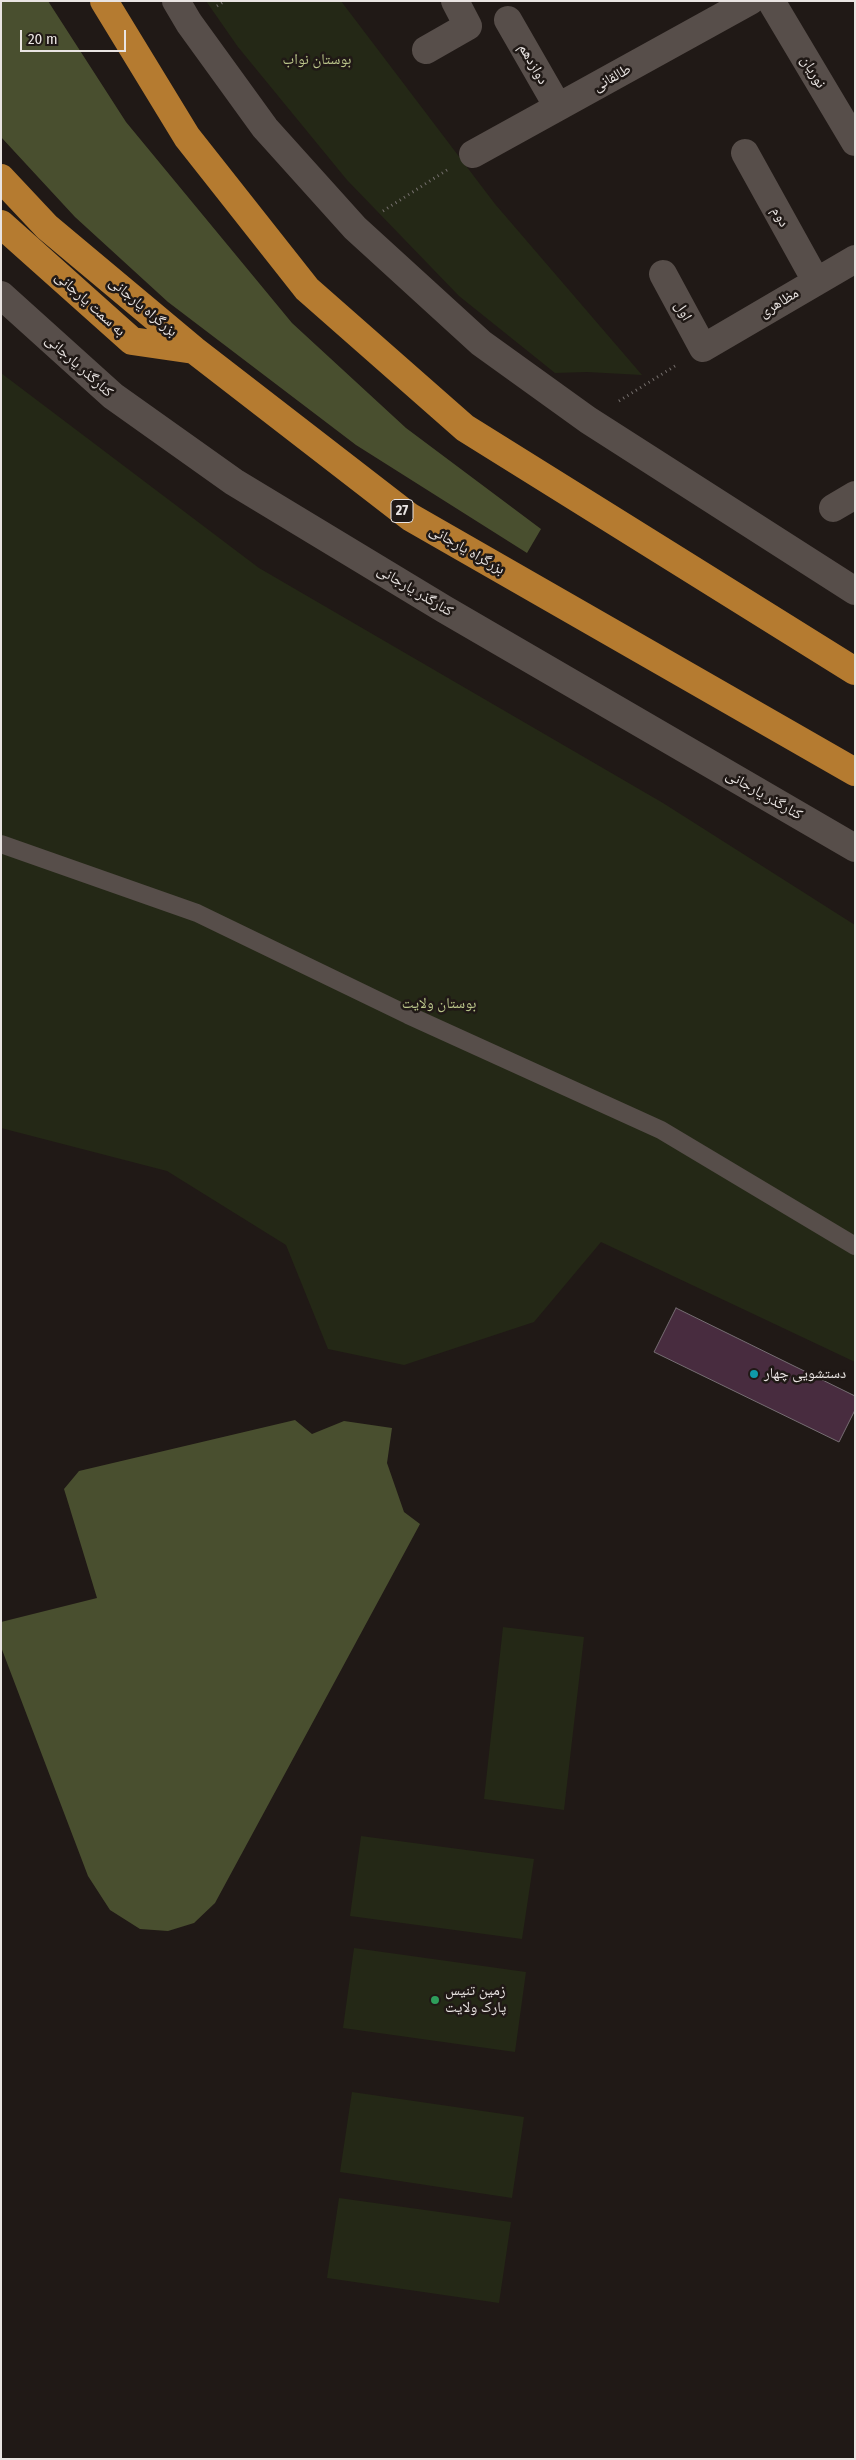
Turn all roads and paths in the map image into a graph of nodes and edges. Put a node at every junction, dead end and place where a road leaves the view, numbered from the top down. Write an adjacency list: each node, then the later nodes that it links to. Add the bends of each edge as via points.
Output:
1 (104, 1): 23 (highway, via 187,137 307,289 465,428)
2 (176, 1): 14 (street, via 265,128)
3 (454, 1): 7 (street, via 468,26)
4 (771, 1): 9 (street, نوریان)
5 (745, 2): 8 (street, طالقانی)
6 (508, 20): 8 (street, دوازدهم)
7 (426, 50)
8 (558, 108): 11 (street, طالقانی)
9 (855, 142)
10 (745, 153): 17 (street, دوم)
11 (473, 154): 14 (path)
12 (1, 178): 20 (highway, بزرگراه یارجانی / 27, via 47,227)
13 (1, 224): 20 (highway, به سمت یارجانی, via 132,341)
14 (355, 228): 21 (street, via 481,343)
15 (855, 258): 17 (street, مظاهری)
16 (663, 274): 19 (street, اول)
17 (816, 282): 19 (street, مظاهری)
18 (1, 295): 26 (street, کنارگذر یارجانی, via 113,396 234,482 436,604)
19 (704, 348): 21 (path)
20 (194, 350): 24 (highway, بزرگراه یارجانی / 27, via 410,517)
21 (588, 420): 22 (street)
22 (855, 591)
23 (855, 671)
24 (855, 772)
25 (1, 844): 27 (lane, via 197,912 408,1015 661,1130)
26 (855, 848)
27 (855, 1246)

